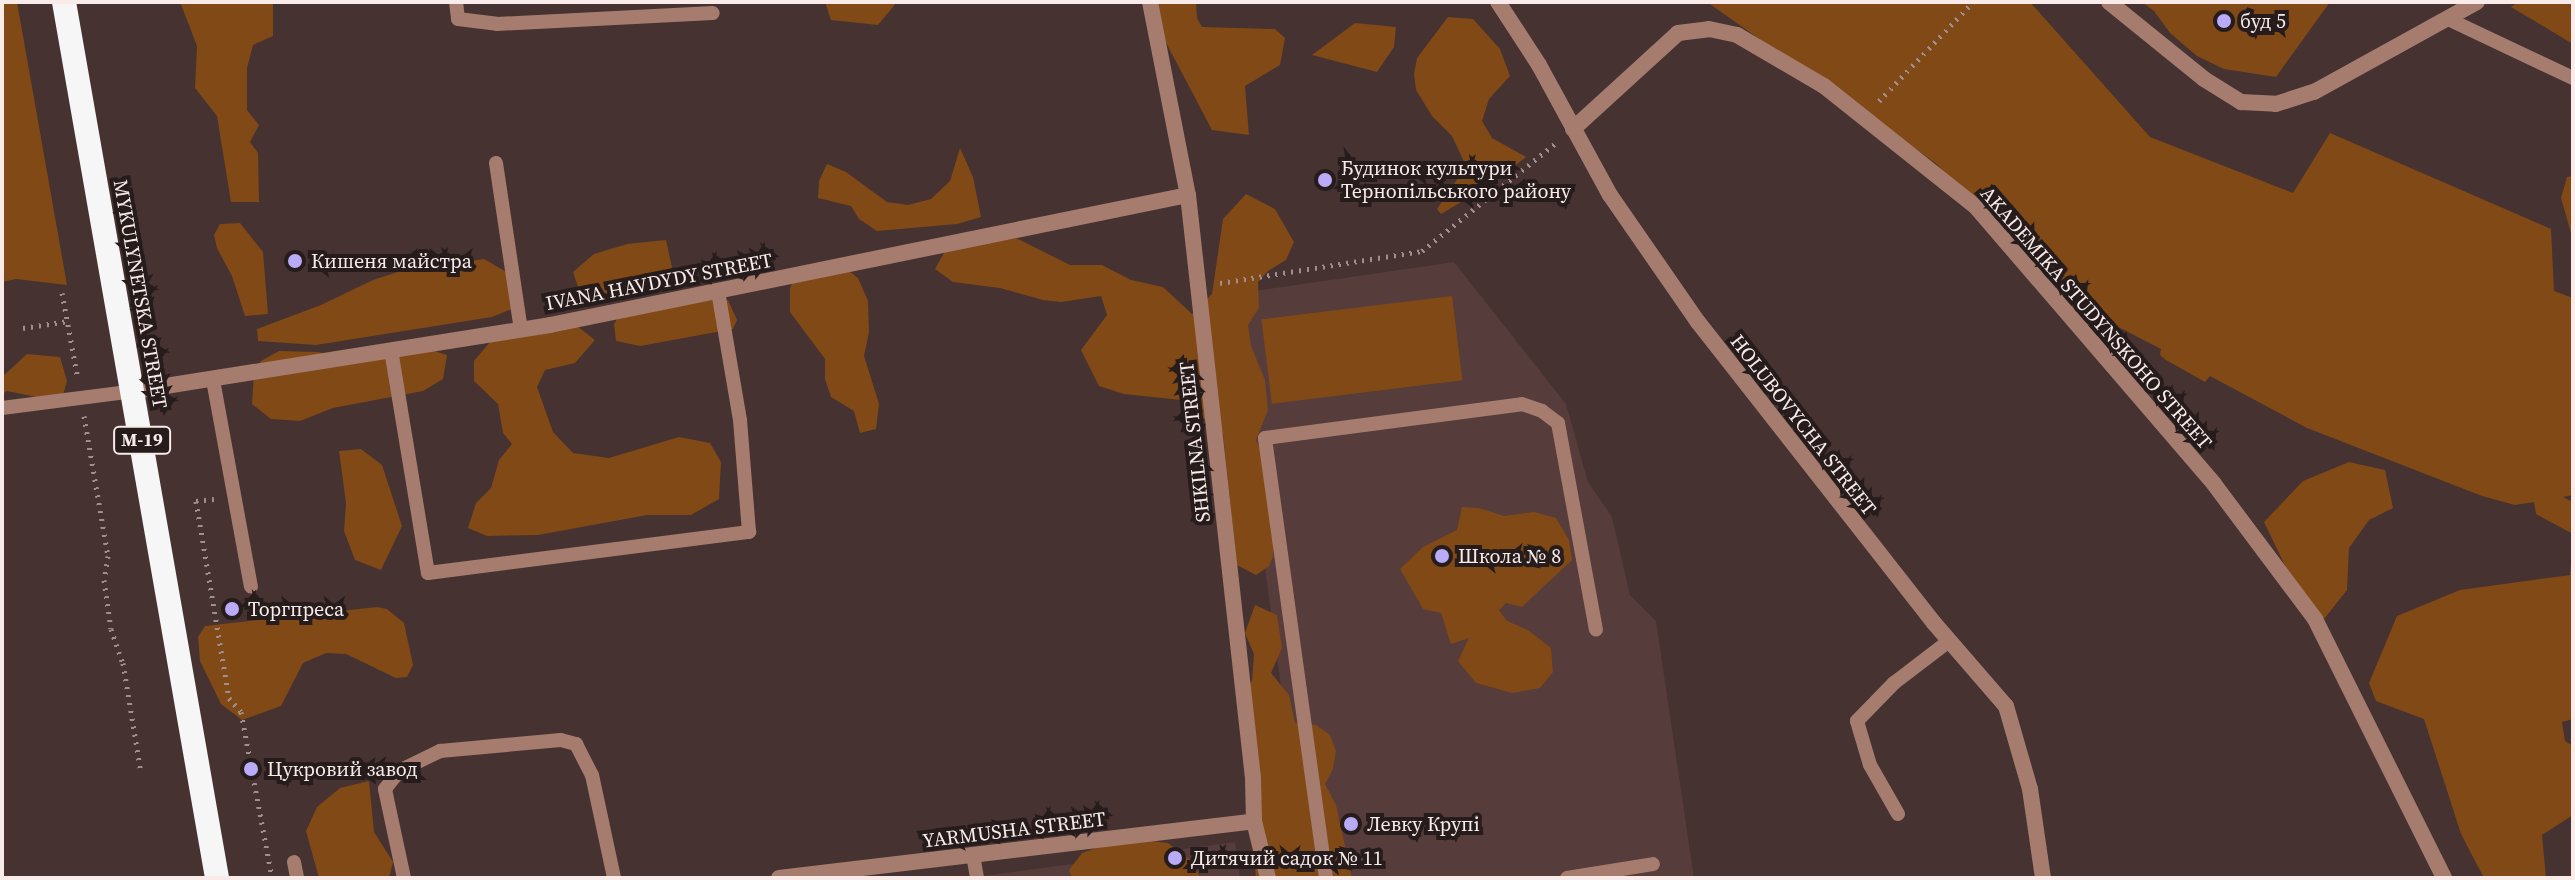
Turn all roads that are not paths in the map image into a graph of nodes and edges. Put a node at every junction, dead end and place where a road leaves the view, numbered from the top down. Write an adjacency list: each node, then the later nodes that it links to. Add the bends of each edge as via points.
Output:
1 (64, 2): 17 (highway, MYKULYNETSKA STREET / М-19)
2 (456, 2): 7 (lane, via 458,19 497,24)
3 (1150, 2): 12 (street, SHKILNA STREET)
4 (1498, 2): 10 (street, HOLUBOVYCHA STREET)
5 (2109, 2): 8 (street, via 2204,79 2241,102 2276,104 2314,92)
6 (2477, 2): 8 (street)
7 (713, 13)
8 (2448, 19): 9 (lane)
9 (2573, 78)
10 (1573, 129): 21 (street, HOLUBOVYCHA STREET, via 1610,195 1698,322); 37 (street, AKADEMIKA STUDYNSKOHO STREET, via 1678,33 1709,29 1737,35 1824,86 1976,207 2214,484 2315,619)
11 (496, 163): 14 (lane)
12 (1188, 195): 13 (street, IVANA HAVDYDY STREET); 23 (street, SHKILNA STREET)
13 (718, 291): 14 (street, IVANA HAVDYDY STREET); 15 (lane, via 740,420 749,532 428,573)
14 (521, 330): 15 (street, IVANA HAVDYDY STREET)
15 (391, 350): 16 (street, IVANA HAVDYDY STREET)
16 (213, 380): 17 (street, IVANA HAVDYDY STREET); 19 (lane)
17 (134, 391): 18 (lane); 27 (highway, MYKULYNETSKA STREET / М-19)
18 (2, 408)
19 (251, 587)
20 (1596, 630): 34 (lane, via 1558,423 1542,411 1522,404 1265,438)
21 (1949, 641): 22 (lane, via 1894,683 1857,721 1870,765); 36 (street, HOLUBOVYCHA STREET, via 2006,706 2030,789)
22 (1898, 814)
23 (1254, 821): 24 (street, YARMUSHA STREET); 33 (street, SHKILNA STREET)
24 (973, 855): 31 (street, YARMUSHA STREET); 32 (lane)
25 (294, 862): 28 (lane)
26 (1653, 864): 35 (lane)
27 (217, 878)
28 (297, 878)
29 (404, 878): 30 (lane, via 385,789 399,771 440,751 561,740 576,744 592,775)
30 (614, 878)
31 (779, 878)
32 (977, 878)
33 (1268, 878)
34 (1326, 878)
35 (1567, 878)
36 (2043, 878)
37 (2444, 878)

